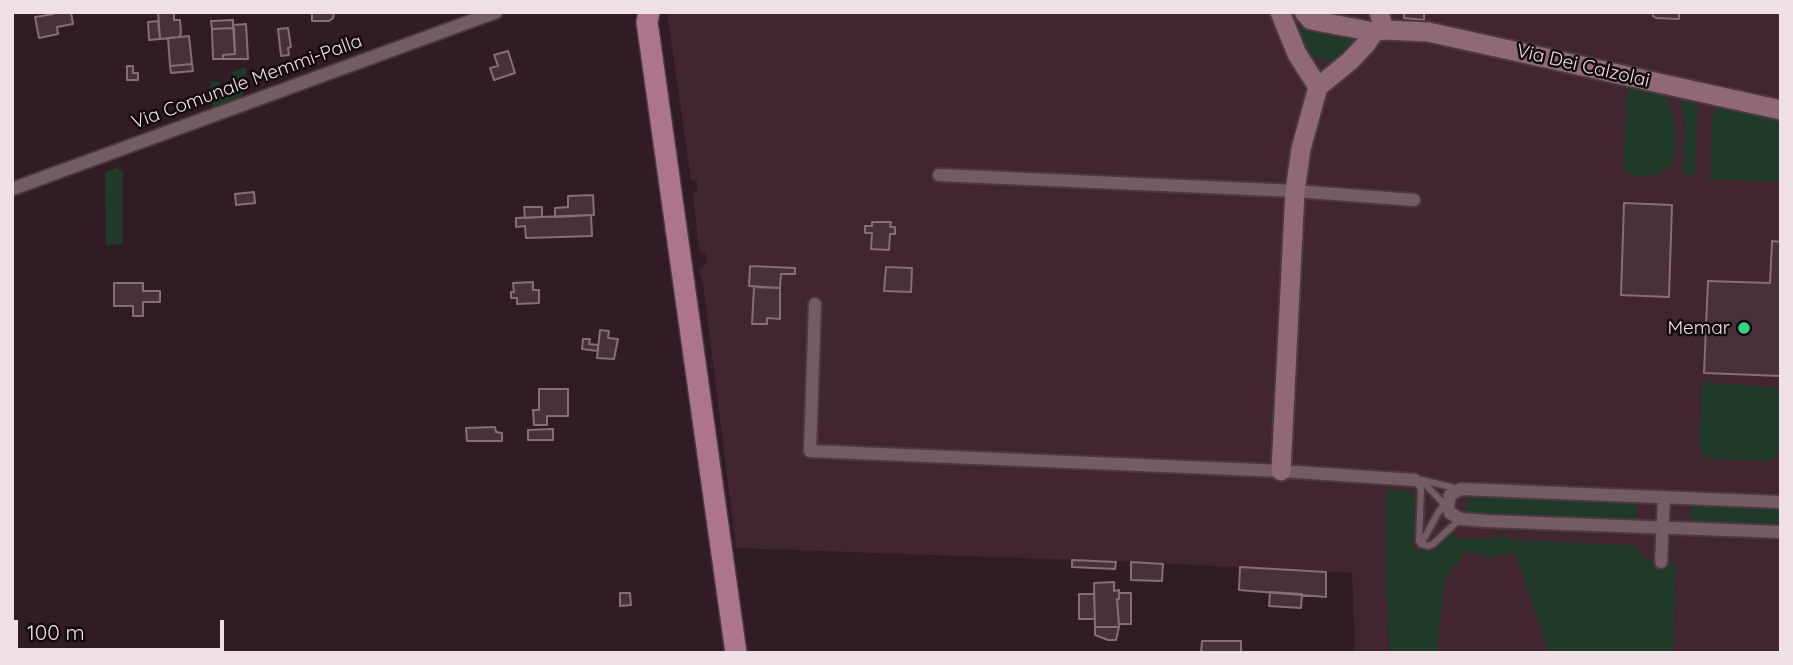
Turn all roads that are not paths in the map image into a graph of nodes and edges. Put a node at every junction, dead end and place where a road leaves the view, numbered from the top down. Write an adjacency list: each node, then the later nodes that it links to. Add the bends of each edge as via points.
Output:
1 (496, 12): 9 (street, Via Comunale Memmi-Palla)
2 (1280, 12): 6 (street, via 1297,54)
3 (1304, 12): 5 (street, Via Dei Calzolai, via 1311,20)
4 (647, 16): 24 (main road)
5 (1379, 25): 6 (street, via 1350,61); 7 (street, Via Dei Calzolai, via 1460,38)
6 (1318, 87): 10 (street)
7 (1781, 110)
8 (939, 175): 10 (street)
9 (12, 189)
10 (1295, 191): 11 (street); 13 (street)
11 (1414, 200)
12 (815, 304): 13 (street, via 810,452)
13 (1281, 471): 14 (street)
14 (1415, 480): 15 (lane); 18 (lane); 22 (lane, via 1421,489)
15 (1461, 489): 16 (street); 18 (street, via 1450,495)
16 (1664, 497): 17 (street); 20 (street)
17 (1781, 502)
18 (1448, 504): 19 (street, via 1450,513); 22 (lane)
19 (1460, 519): 20 (street); 22 (lane, via 1433,544)
20 (1663, 528): 21 (street); 23 (street)
21 (1781, 532)
22 (1421, 544)
23 (1661, 562)
24 (736, 653)

